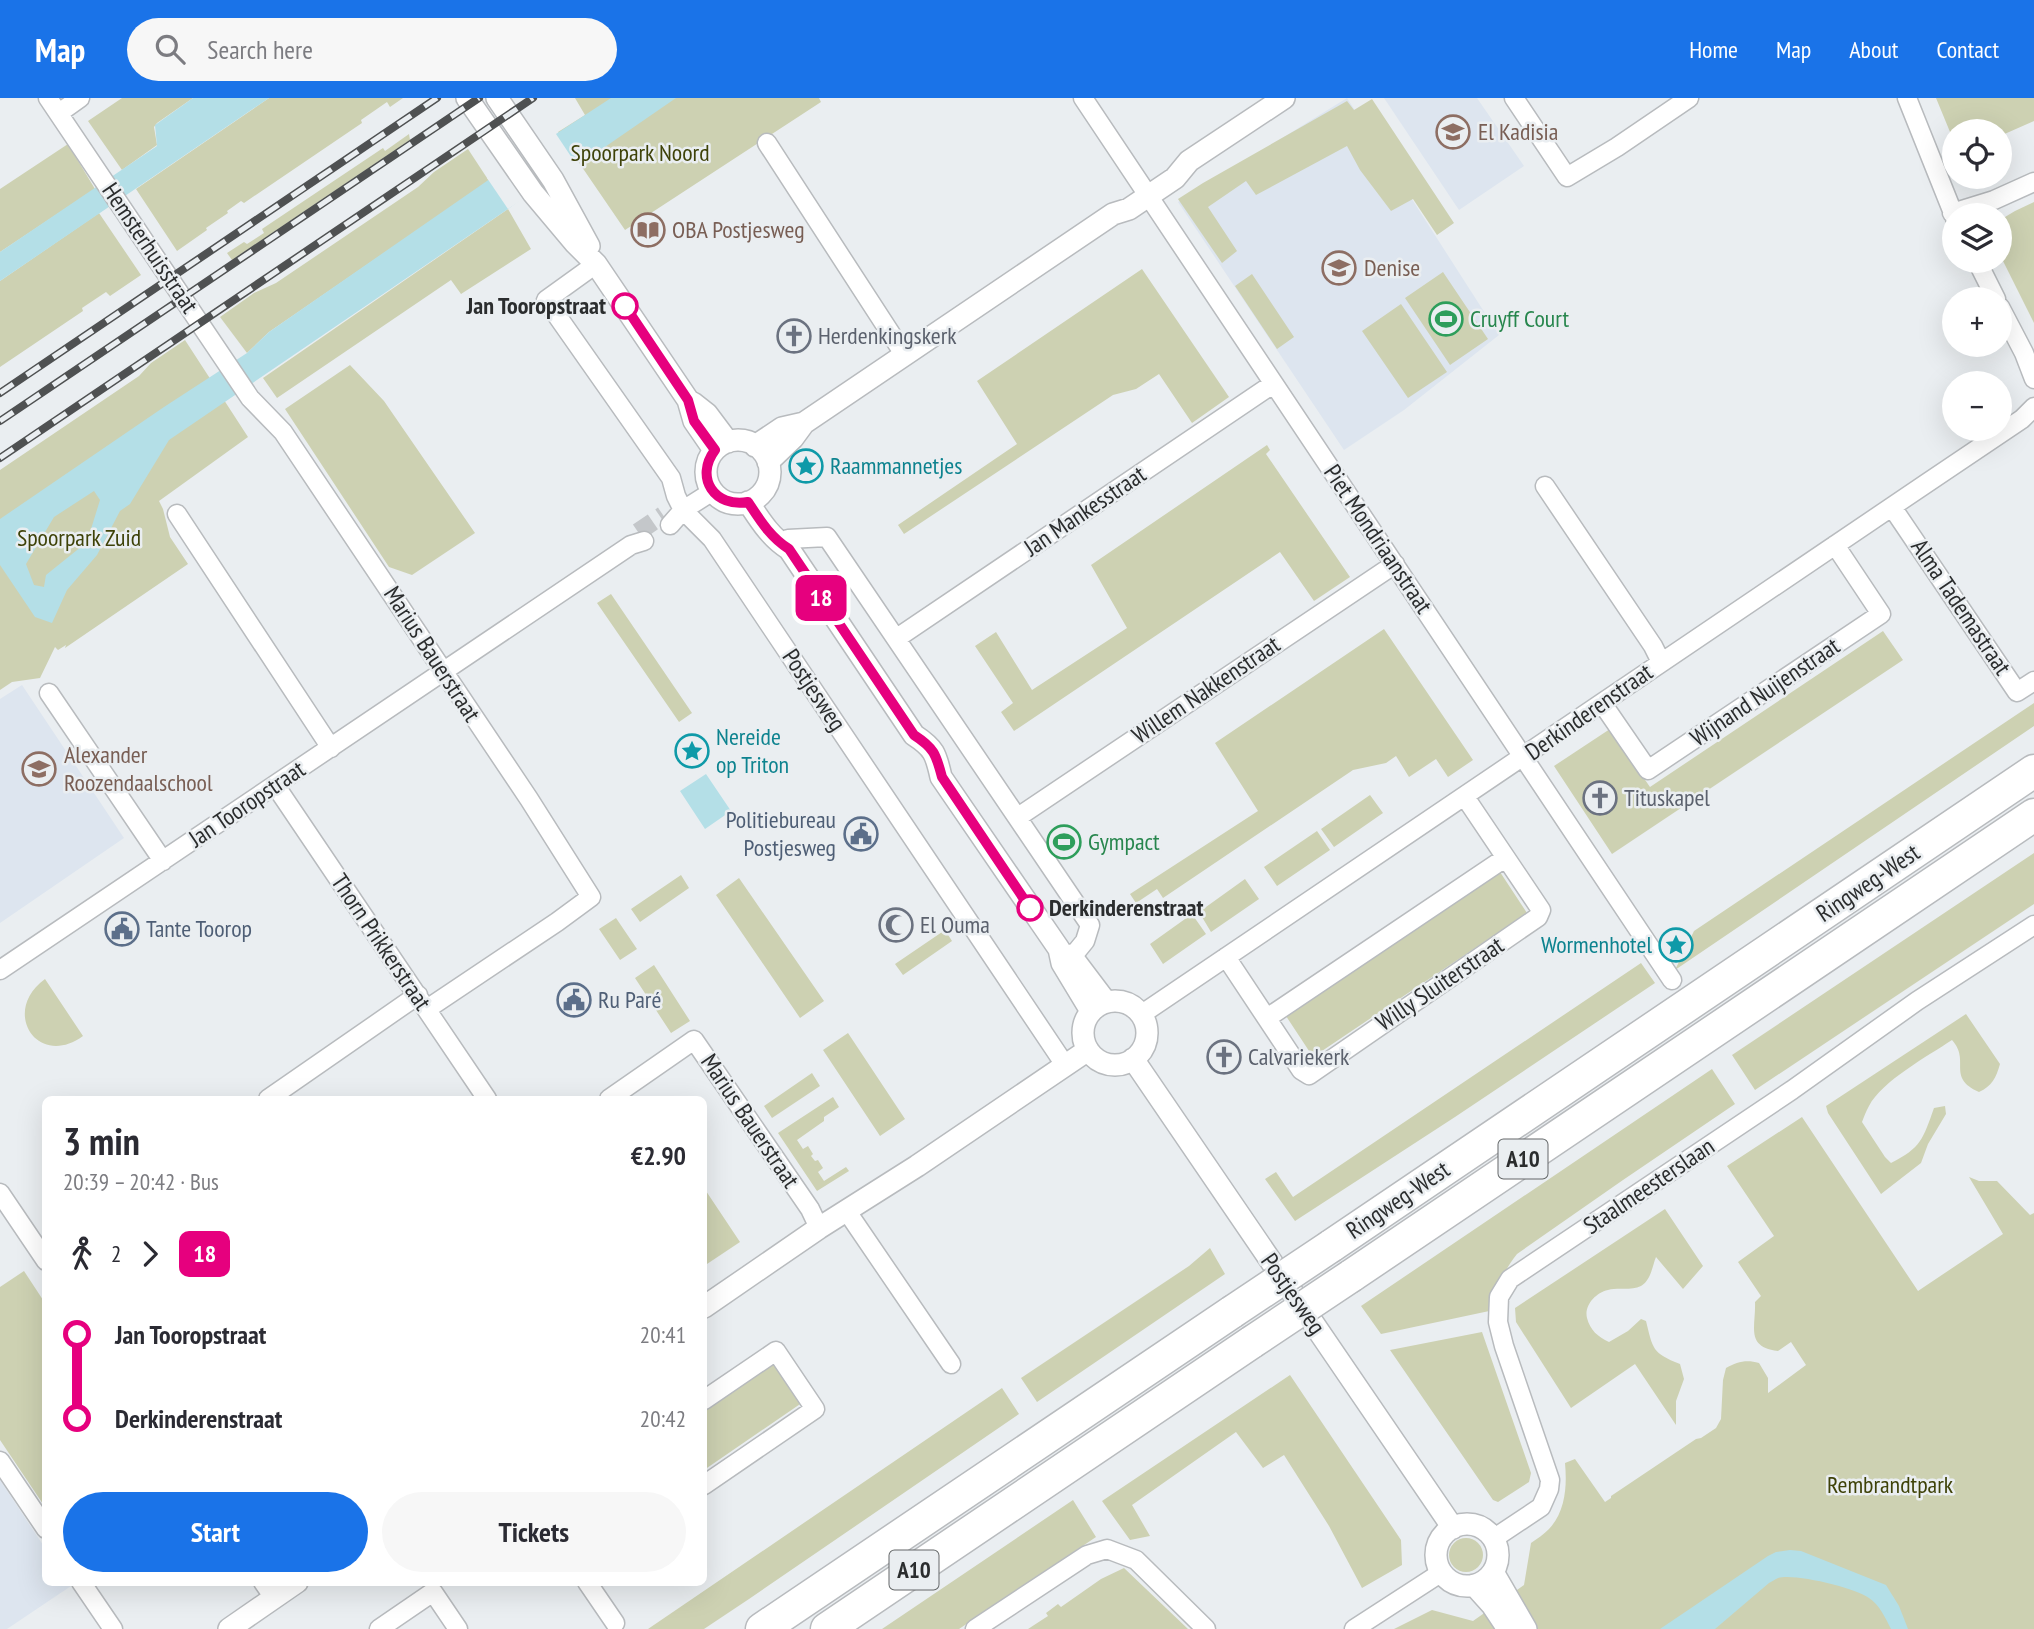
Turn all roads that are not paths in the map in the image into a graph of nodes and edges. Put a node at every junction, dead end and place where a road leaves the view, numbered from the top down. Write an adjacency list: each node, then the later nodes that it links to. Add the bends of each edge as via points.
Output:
1 (80, 98): 9 (street)
2 (467, 98): 15 (street, via 533,193)
3 (498, 98): 15 (street, via 553,180)
4 (1083, 98): 12 (street, Piet Mondriaanstraat)
5 (1284, 98): 12 (street, via 1189,162 1170,166)
6 (1514, 98): 7 (street, via 1567,177)
7 (1689, 98)
8 (1907, 98): 13 (street)
9 (53, 105): 20 (street, Hemsterhuisstraat)
10 (767, 143): 17 (street)
11 (2034, 182): 14 (street)
12 (1145, 190): 17 (street, via 1123,198 1113,214); 19 (street, Piet Mondriaanstraat)
13 (1948, 203)
14 (1986, 203)
15 (596, 264): 22 (street, via 688,400 694,421); 28 (street, Postjesweg, via 546,300 671,478)
16 (2012, 330): 18 (street)
17 (904, 354): 23 (street, via 804,423 782,428)
18 (2034, 379)
19 (1273, 384): 34 (street, Piet Mondriaanstraat); 35 (street, Jan Mankesstraat)
20 (250, 398): 37 (street, Marius Bauerstraat, via 283,432)
21 (2034, 407): 27 (street, Derkinderenstraat)
22 (721, 446): 23 (street, via 739,440); 25 (street, via 710,456 706,470)
23 (761, 454): 26 (street, via 768,479)
24 (1545, 486): 36 (street)
25 (712, 491): 26 (street, via 725,501 740,504); 28 (street)
26 (754, 498): 32 (street, via 770,534)
27 (1892, 507): 33 (street, Derkinderenstraat); 38 (street, Alma Tademastraat, via 2017,692)
28 (683, 510): 30 (street); 61 (street, Postjesweg, via 712,539)
29 (177, 514): 41 (street, Jan Tooropstraat)
30 (666, 520)
31 (637, 539): 37 (street, Jan Tooropstraat)
32 (788, 544): 35 (street, via 827,537); 51 (street, via 914,735 932,749 942,777)
33 (1835, 545): 36 (street, Derkinderenstraat); 40 (street, Wijnand Nuijenstraat, via 1881,614 1648,770)
34 (1395, 564): 42 (street, Piet Mondriaanstraat); 47 (street, Willem Nakkenstraat)
35 (897, 638): 47 (street)
36 (1661, 662): 40 (street, Derkinderenstraat)
37 (443, 672): 41 (street, Jan Tooropstraat); 55 (street, Marius Bauerstraat, via 591,897)
38 (2034, 681)
39 (49, 693): 49 (street, Jan Tooropstraat)
40 (1601, 702): 42 (street, Derkinderenstraat)
41 (331, 748): 44 (street, Jan Tooropstraat)
42 (1524, 757): 45 (street, Derkinderenstraat); 54 (street, Piet Mondriaanstraat)
43 (2034, 771): 88 (highway, Ringweg-West / A10, bridge)
44 (275, 785): 49 (street, Jan Tooropstraat); 55 (street, Thorn Prikkerstraat)
45 (1465, 797): 48 (street, Willy Sluiterstraat); 52 (street, Derkinderenstraat)
46 (2034, 815): 89 (highway, Ringweg-West / A10, bridge)
47 (1018, 817): 51 (street, via 1090,925 1085,941)
48 (1505, 858): 58 (street); 58 (street, Willy Sluiterstraat, via 1541,910 1538,918 1308,1075)
49 (163, 861): 53 (street, Jan Tooropstraat)
50 (2034, 925): 76 (street, Staalmeesterslaan, via 1510,1279 1499,1297 1499,1322 1550,1480 1541,1507)
51 (1065, 953): 56 (street)
52 (1226, 957): 57 (street, Derkinderenstraat); 58 (street, Willy Sluiterstraat)
53 (0, 970)
54 (1672, 979)
55 (422, 1002): 62 (street); 63 (street, Thorn Prikkerstraat)
56 (1098, 1007): 57 (street, via 1119,1001); 59 (street, via 1083,1029)
57 (1142, 1014): 60 (street, via 1147,1039)
58 (1267, 1018)
59 (1088, 1050): 60 (street, via 1104,1063 1124,1064); 61 (street)
60 (1133, 1059): 75 (street, Postjesweg)
61 (1065, 1065): 66 (street)
62 (273, 1096)
63 (485, 1096)
64 (613, 1096): 67 (street, Marius Bauerstraat, via 694,1040)
65 (0, 1193): 68 (street)
66 (846, 1210): 67 (street); 70 (street)
67 (819, 1228): 69 (street)
68 (42, 1255)
69 (707, 1305)
70 (951, 1364)
71 (707, 1399): 73 (street, via 776,1351 816,1409)
72 (0, 1461): 74 (street)
73 (707, 1483)
74 (42, 1523)
75 (1453, 1528): 76 (street, via 1474,1525); 77 (street, via 1437,1549)
76 (1493, 1539): 78 (street, via 1498,1555)
77 (1442, 1572): 79 (street, via 1456,1584); 92 (street)
78 (1493, 1572): 79 (street); 94 (street)
79 (1474, 1585): 93 (street)
80 (84, 1586): 84 (street)
81 (590, 1586): 83 (street)
82 (268, 1590): 85 (street)
83 (615, 1623)
84 (113, 1629)
85 (229, 1629)
86 (379, 1629): 87 (street, via 433,1592)
87 (458, 1629)
88 (762, 1629)
89 (827, 1629)
90 (975, 1629): 91 (street, via 1087,1555 1107,1549 1136,1560)
91 (1206, 1629)
92 (1354, 1629)
93 (1508, 1629)
94 (1526, 1629)

